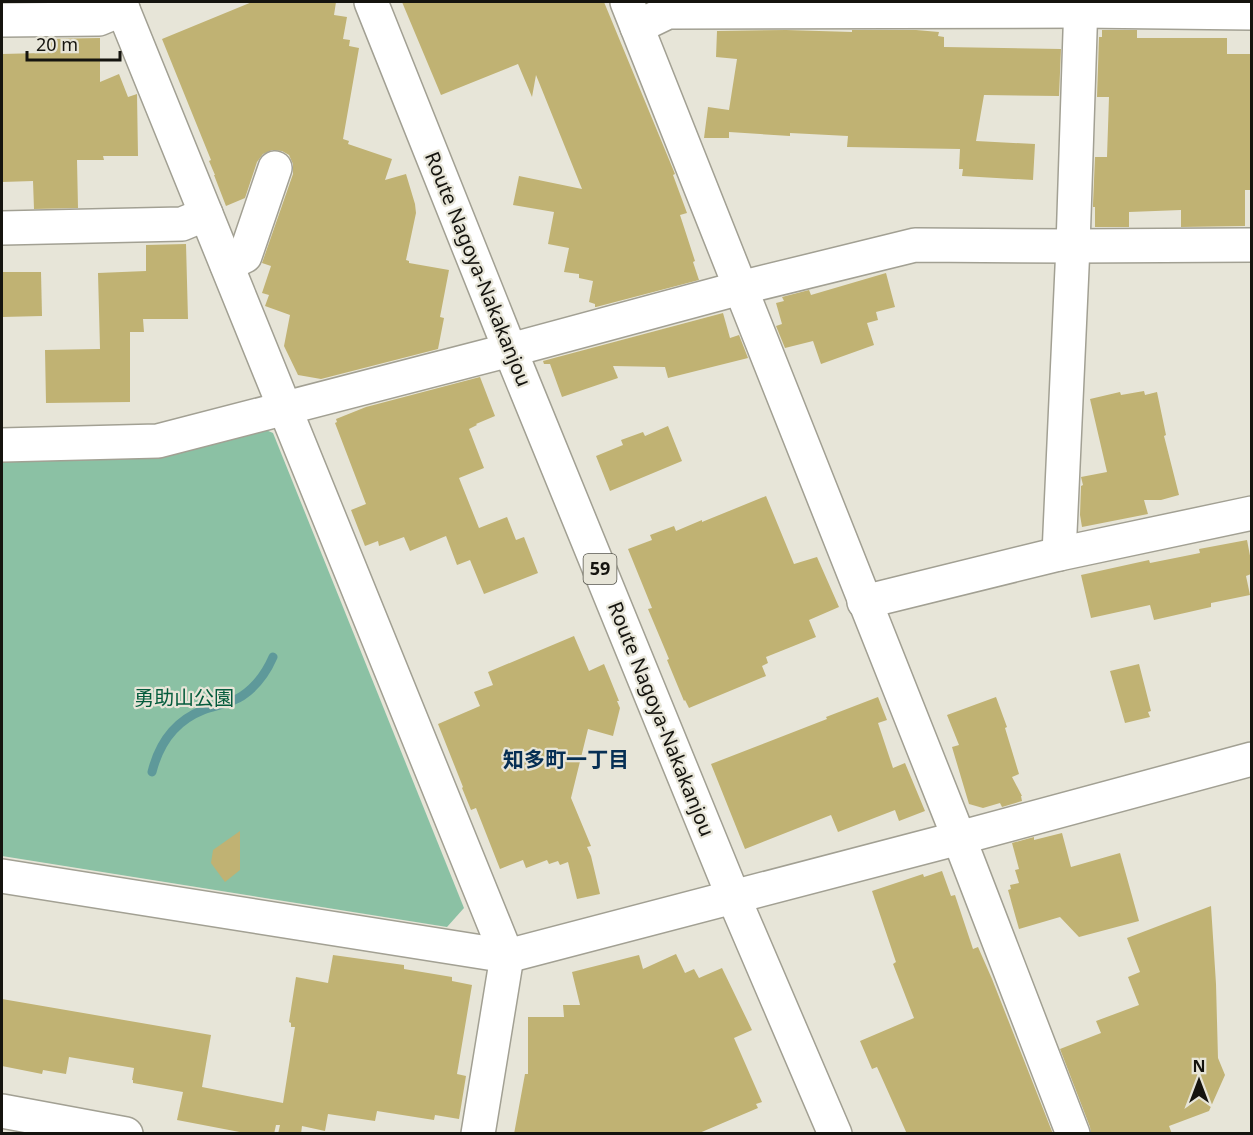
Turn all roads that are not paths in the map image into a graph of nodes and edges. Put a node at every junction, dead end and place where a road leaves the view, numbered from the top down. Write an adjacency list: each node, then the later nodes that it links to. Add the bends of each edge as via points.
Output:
1 (371, 2): 14 (street, Route Nagoya-Nakakanjou / 59)
2 (122, 5): 6 (street, via 99,19); 8 (street)
3 (1081, 6): 4 (street); 5 (street); 11 (street)
4 (1251, 13)
5 (632, 14): 13 (street)
6 (2, 20)
7 (275, 168): 12 (street, via 245,256)
8 (206, 214): 9 (street, via 183,224); 12 (street)
9 (2, 228)
10 (1251, 245): 11 (street)
11 (1073, 246): 13 (street, via 915,245); 18 (street)
12 (227, 265): 15 (street)
13 (740, 288): 14 (street); 19 (street)
14 (510, 350): 15 (street); 23 (street, Route Nagoya-Nakakanjou / 59)
15 (285, 409): 16 (street, via 158,441); 24 (street)
16 (2, 446)
17 (1251, 513): 18 (street)
18 (1059, 554): 19 (street)
19 (864, 602): 21 (street)
20 (1251, 759): 21 (street)
21 (959, 838): 23 (street); 29 (street)
22 (2, 876): 24 (street)
23 (733, 896): 24 (street); 28 (street, Route Nagoya-Nakakanjou / 59)
24 (507, 956): 27 (street)
25 (2, 1111): 26 (street)
26 (126, 1134)
27 (478, 1134)
28 (835, 1134)
29 (1073, 1134)

